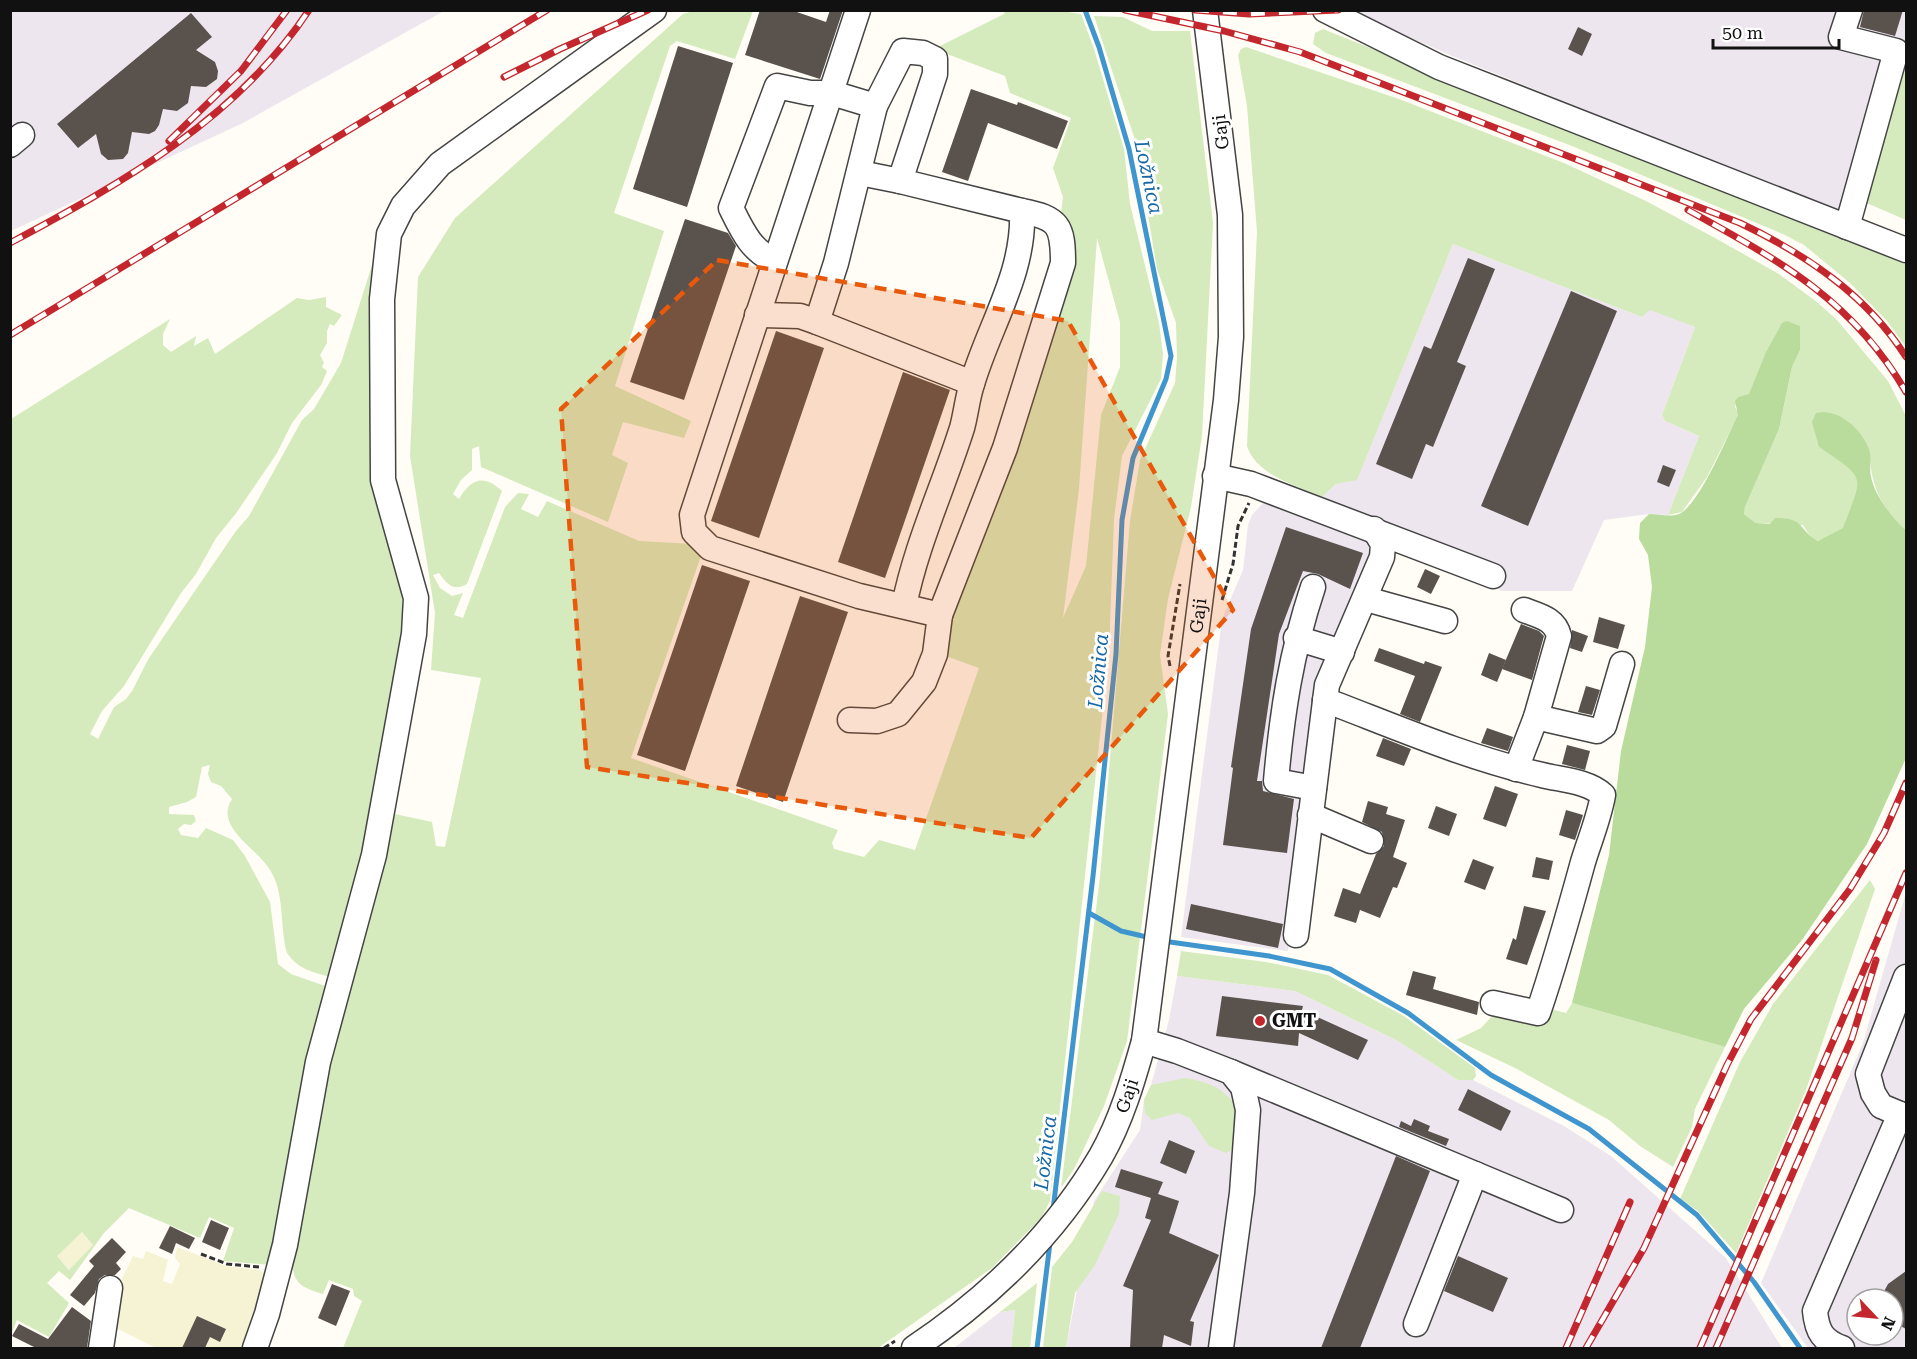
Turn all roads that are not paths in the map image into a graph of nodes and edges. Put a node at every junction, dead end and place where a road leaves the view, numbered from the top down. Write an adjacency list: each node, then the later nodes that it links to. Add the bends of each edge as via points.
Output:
1 (654, 10): 47 (street, via 440,164 403,206 389,234 382,299 383,480 416,598 414,634 374,855 318,1062 278,1270)
2 (858, 10): 6 (street)
3 (1205, 10): 17 (street, Gaji, via 1229,204 1232,276 1227,389)
4 (1325, 10): 11 (street, via 1438,67)
5 (1850, 10): 11 (street, via 1841,37 1896,51)
6 (832, 93): 7 (street); 13 (street); 13 (street, via 777,86 731,208 756,250)
7 (875, 106): 8 (street); 9 (street, via 903,51 923,53 934,59 935,74)
8 (860, 173): 9 (street); 15 (street)
9 (900, 181): 10 (street)
10 (1022, 211): 16 (street, via 1020,247 1004,302); 24 (street, via 1058,223 1063,263 1005,448)
11 (1847, 227): 12 (street)
12 (1906, 250)
13 (775, 261): 14 (street)
14 (757, 315): 15 (street, via 800,316); 22 (street, via 692,516 694,532 710,548 860,596)
15 (817, 322): 16 (street)
16 (972, 383): 22 (street, via 962,427)
17 (1215, 476): 18 (street, via 1251,484); 39 (street, Gaji)
18 (1374, 530): 19 (street); 21 (street, via 1383,544 1382,557)
19 (1493, 576)
20 (1313, 587): 26 (street)
21 (1366, 599): 25 (street); 27 (street)
22 (904, 606): 24 (street)
23 (1524, 610): 30 (street, via 1547,619 1557,627 1559,636)
24 (940, 615): 31 (street, via 935,654 924,682 898,714 877,721)
25 (1445, 621)
26 (1296, 638): 27 (street); 33 (street, via 1282,709 1276,781)
27 (1342, 652): 29 (street)
28 (1622, 664): 30 (street, via 1604,726 1597,731)
29 (1325, 699): 32 (street, via 1438,744); 33 (street)
30 (1536, 717): 32 (street)
31 (850, 720)
32 (1516, 769): 38 (street, via 1586,785 1602,795 1538,1013)
33 (1314, 788): 34 (street)
34 (1310, 815): 35 (street); 36 (street)
35 (1371, 841)
36 (1296, 935)
37 (1906, 977): 41 (street, via 1868,1074 1881,1106)
38 (1493, 1003)
39 (1144, 1041): 40 (street); 48 (street, Gaji, via 1118,1118 1101,1155 1070,1204 1024,1260 959,1318)
40 (1231, 1072): 42 (street); 49 (street, via 1243,1087 1248,1110 1242,1193)
41 (1903, 1115): 50 (street, via 1815,1311 1816,1326 1823,1338)
42 (1475, 1174): 43 (street); 45 (street)
43 (1561, 1210)
44 (110, 1288): 46 (street)
45 (1416, 1324)
46 (101, 1348)
47 (255, 1348)
48 (914, 1348)
49 (1221, 1348)
50 (1842, 1348)

